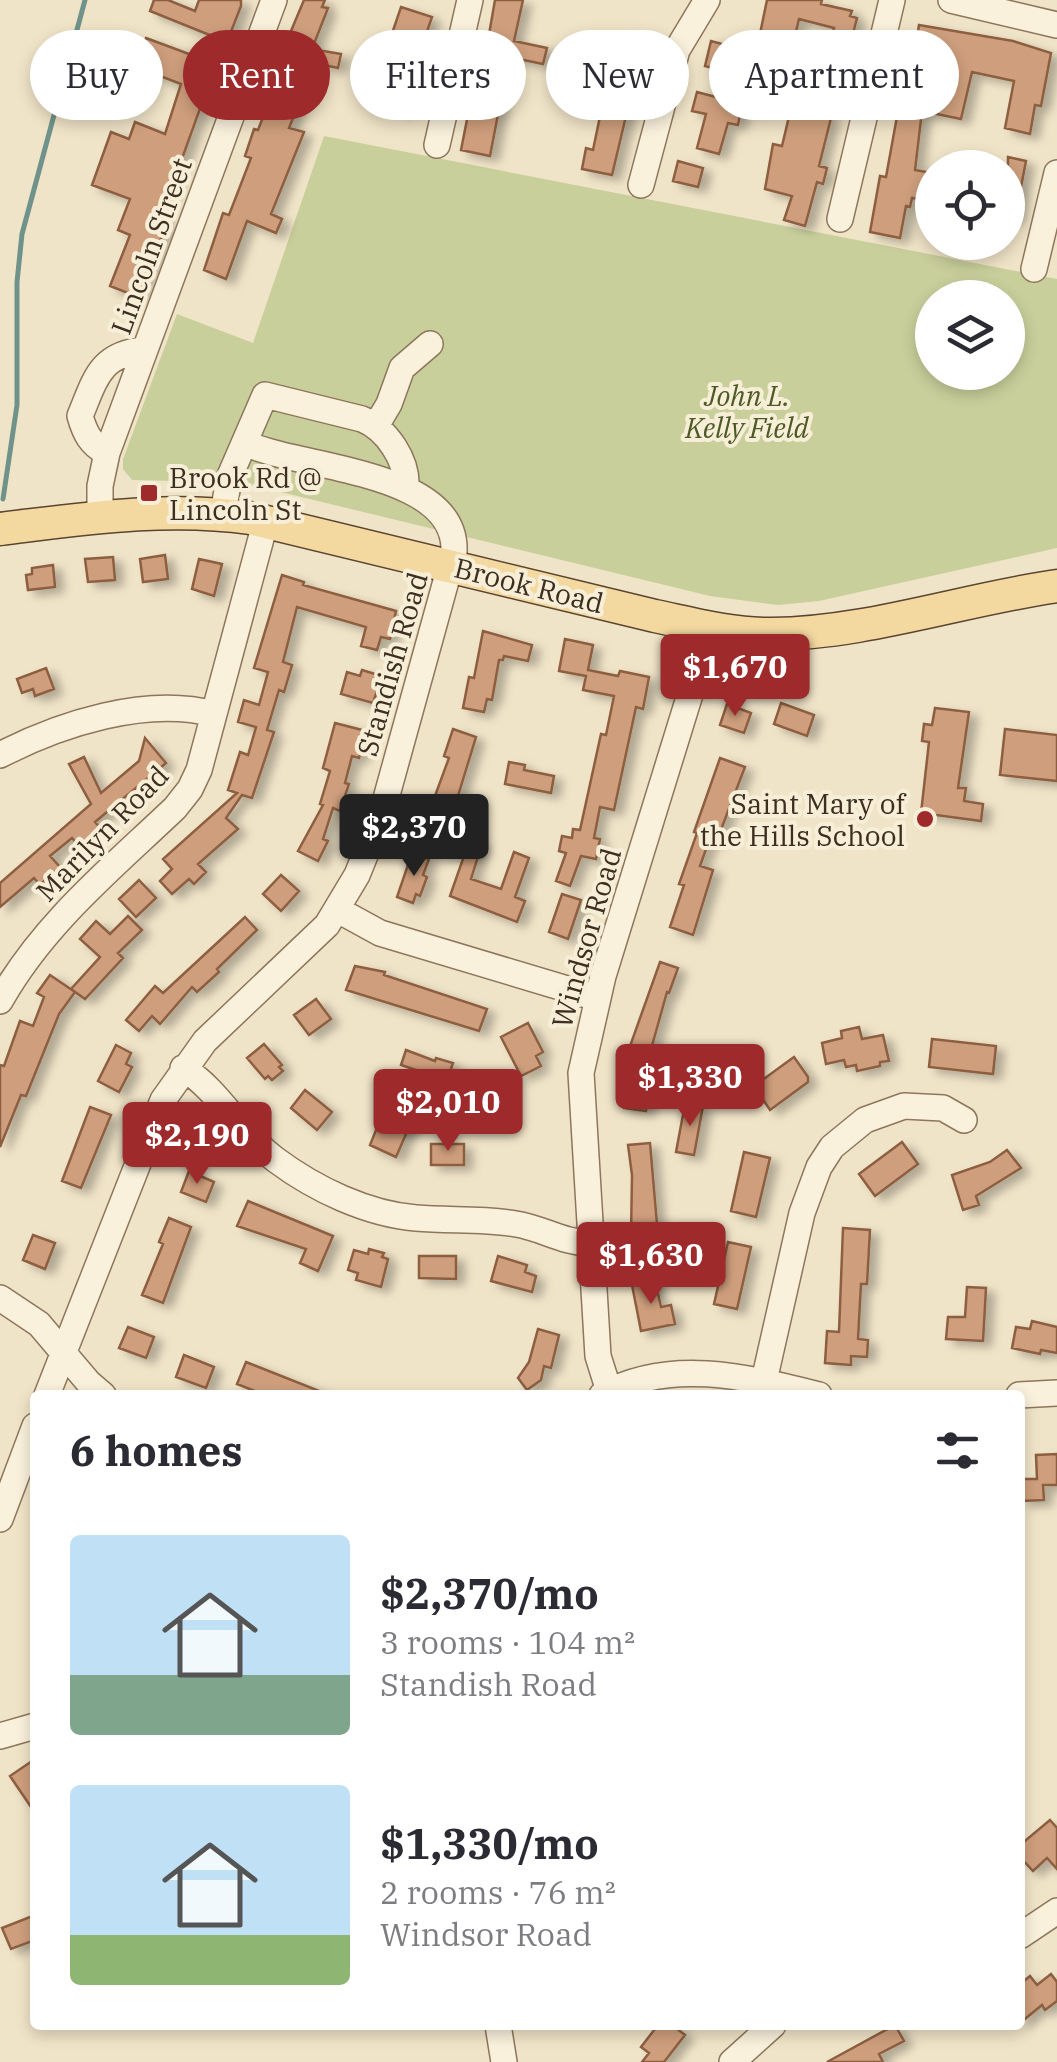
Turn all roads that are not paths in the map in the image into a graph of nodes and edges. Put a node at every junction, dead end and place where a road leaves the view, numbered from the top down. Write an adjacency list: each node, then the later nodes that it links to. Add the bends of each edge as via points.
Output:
1 (274, 0): 13 (street, Lincoln Street)
2 (470, 0): 7 (street)
3 (707, 0): 9 (street, via 676,50)
4 (892, 0): 10 (street)
5 (952, 0): 6 (street)
6 (1057, 25)
7 (438, 145)
8 (1057, 173): 11 (street)
9 (642, 185)
10 (840, 219)
11 (1034, 269)
12 (430, 344): 16 (street, via 402,368)
13 (145, 350): 14 (street, via 128,351); 15 (street, Lincoln Street)
14 (97, 376): 15 (street); 18 (street, via 80,416 85,433)
15 (132, 385): 18 (street, Lincoln Street)
16 (376, 426): 17 (street, via 265,396); 19 (street, via 399,458)
17 (245, 443): 19 (street); 20 (street)
18 (107, 453): 21 (street, Lincoln Street)
19 (406, 488): 24 (street, via 452,529)
20 (223, 514): 21 (main road, Brook Road); 22 (main road, Brook Road)
21 (100, 516): 23 (main road, Brook Road)
22 (266, 520): 24 (main road, Brook Road); 27 (street, Marilyn Road)
23 (0, 529)
24 (450, 566): 26 (main road, Brook Road); 29 (street, Standish Road, via 378,824)
25 (1057, 586): 26 (main road, Brook Road, via 814,632)
26 (707, 627): 30 (street, Windsor Road)
27 (214, 714): 28 (street, via 178,708 94,719); 31 (street, Marilyn Road, via 199,770 183,799 49,929)
28 (0, 756)
29 (338, 910): 30 (street, via 380,933); 32 (street, Standish Road)
30 (597, 998): 34 (street, Windsor Road, via 581,1089)
31 (0, 1001)
32 (184, 1068): 34 (street, via 267,1153 358,1204 415,1218 519,1224); 36 (street, Standish Road, via 154,1116)
33 (964, 1120): 37 (street, via 943,1108 904,1106 865,1120 832,1147 802,1213)
34 (590, 1244): 40 (street, Windsor Road)
35 (0, 1298): 36 (street)
36 (63, 1351): 38 (street, Standish Road); 39 (street)
37 (764, 1381): 41 (street, via 696,1372); 42 (street)
38 (49, 1390)
39 (98, 1390)
40 (604, 1390)
41 (614, 1390)
42 (799, 1390)
43 (1057, 1393): 44 (street)
44 (1025, 1395)
45 (30, 1439): 46 (street)
46 (0, 1519)
47 (30, 1727): 48 (street)
48 (0, 1736)
49 (1057, 1911): 50 (street)
50 (1025, 1933)
51 (499, 2030): 53 (street)
52 (768, 2030): 54 (street)
53 (504, 2062)
54 (732, 2062)

